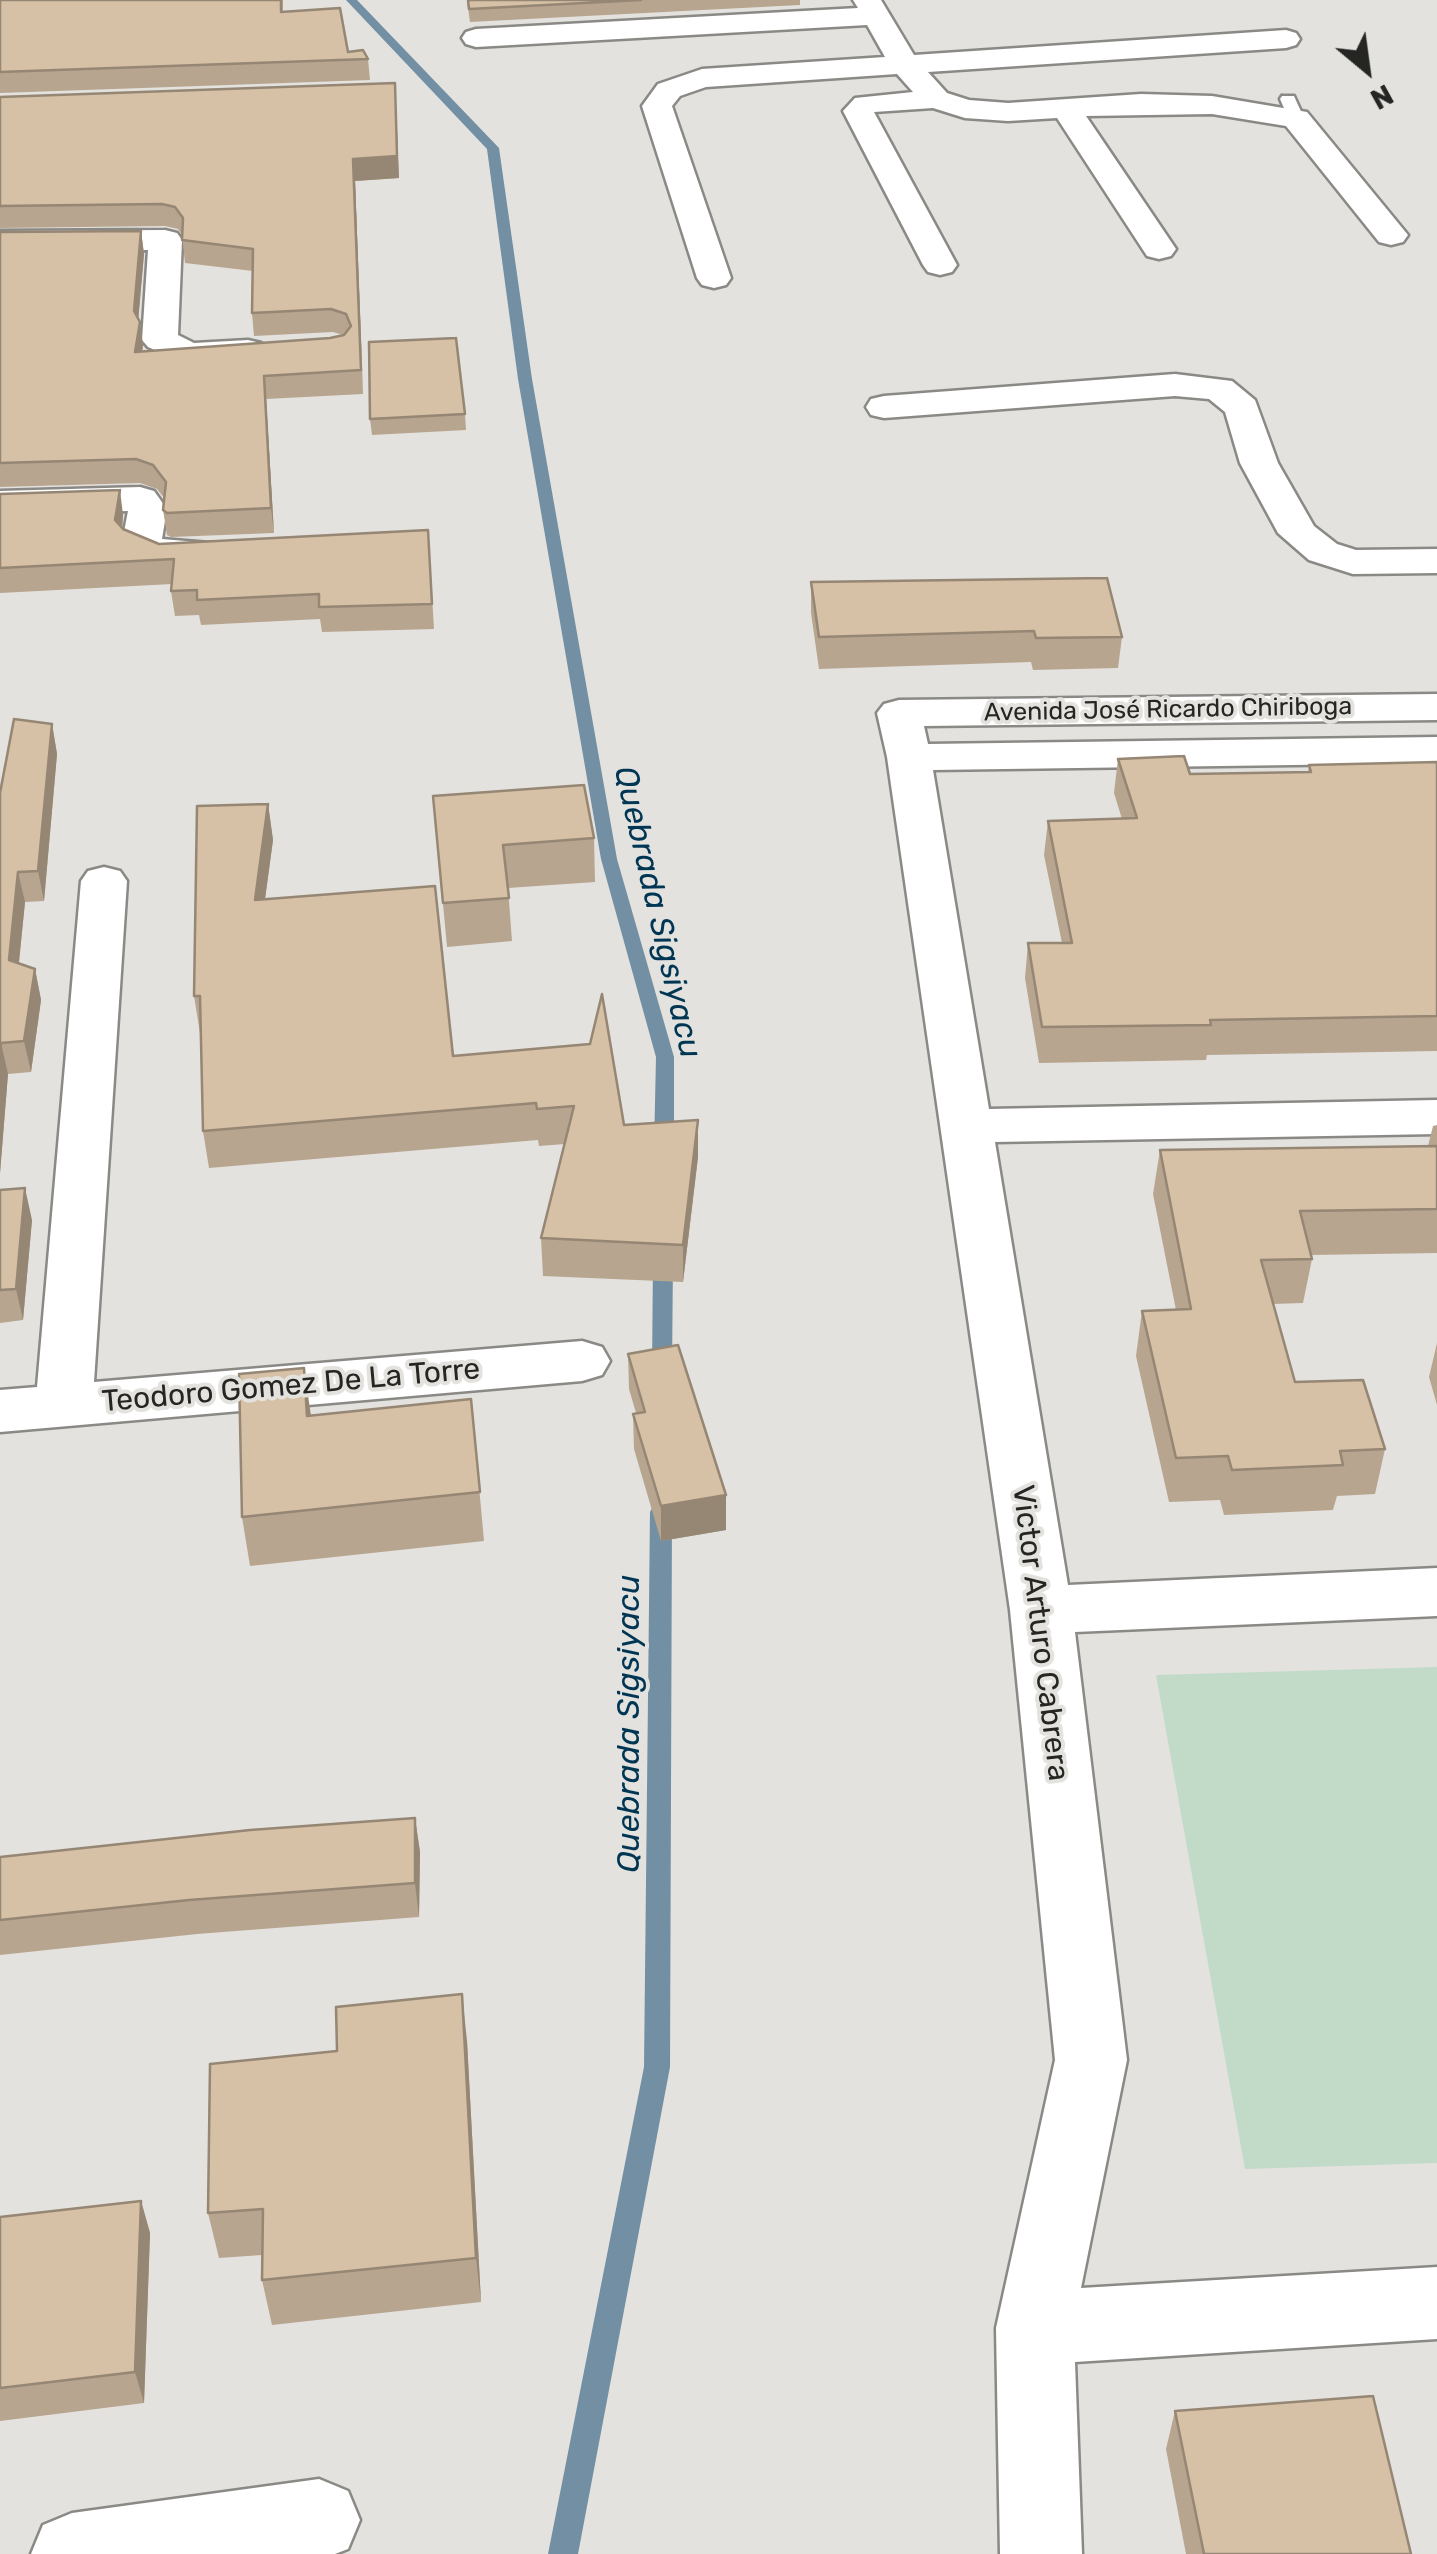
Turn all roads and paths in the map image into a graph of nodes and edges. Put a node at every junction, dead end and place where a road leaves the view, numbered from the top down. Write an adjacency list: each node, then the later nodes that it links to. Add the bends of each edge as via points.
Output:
1 (871, 8): 2 (street); 4 (street)
2 (476, 38)
3 (1286, 39): 4 (street)
4 (904, 62): 5 (street); 11 (street, via 702,78 670,90 657,106)
5 (936, 99): 6 (street, via 1008,112); 10 (street, via 866,104 858,111)
6 (1066, 108): 7 (street, via 1292,108); 9 (street)
7 (1390, 236)
8 (0, 241): 12 (street, via 165,240 159,334 165,346 188,354)
9 (1159, 249)
10 (940, 265)
11 (714, 278)
12 (278, 349)
13 (884, 407): 16 (street, via 1175,385 1218,389 1242,408 1258,462 1298,533 1323,552 1353,562)
14 (0, 503): 15 (street, via 129,497 147,503 142,542 153,551)
15 (252, 550)
16 (1437, 561)
17 (1437, 707): 18 (street, Avenida José Ricardo Chiriboga)
18 (904, 735): 19 (street, Avenida José Ricardo Chiriboga); 22 (street, Victor Arturo Cabrera)
19 (1437, 750)
20 (104, 881): 24 (street)
21 (1437, 1117): 22 (street)
22 (965, 1126): 27 (street, Victor Arturo Cabrera)
23 (582, 1361): 24 (street, Teodoro Gomez De La Torre)
24 (64, 1405): 25 (street, Teodoro Gomez De La Torre)
25 (0, 1411)
26 (1437, 1592): 27 (street)
27 (1041, 1610): 29 (street, Victor Arturo Cabrera, via 1091,2060)
28 (1437, 2303): 29 (street)
29 (1036, 2328): 32 (street, Victor Arturo Cabrera)
30 (319, 2520): 31 (street)
31 (72, 2554)
32 (1041, 2554)

